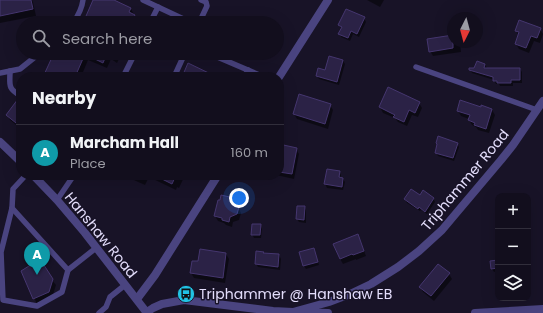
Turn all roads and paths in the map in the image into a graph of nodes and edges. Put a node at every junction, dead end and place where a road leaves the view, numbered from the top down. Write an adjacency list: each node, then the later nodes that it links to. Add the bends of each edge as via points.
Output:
1 (83, 0): 6 (lane)
2 (143, 0): 5 (lane)
3 (201, 0): 9 (lane, via 206,2 207,6)
4 (328, 0): 20 (street)
5 (158, 7): 7 (lane); 8 (lane)
6 (78, 16)
7 (154, 16)
8 (177, 16)
9 (202, 16)
10 (31, 60): 16 (lane, via 20,69)
11 (132, 60): 17 (lane)
12 (182, 60): 18 (lane)
13 (224, 60): 15 (lane)
14 (416, 67): 24 (lane)
15 (248, 70): 19 (lane)
16 (10, 71): 21 (lane); 22 (lane, via 10,87)
17 (126, 72)
18 (176, 72)
19 (253, 72)
20 (282, 72)
21 (0, 73)
22 (16, 93)
23 (543, 101): 24 (street, Triphammer Road)
24 (537, 110): 38 (street, Triphammer Road, via 479,187 442,230 419,251 362,288 329,302)
25 (0, 142): 26 (street)
26 (16, 157)
27 (21, 180): 32 (lane, via 13,189)
28 (38, 180): 31 (street, Hanshaw Road)
29 (71, 180): 31 (lane)
30 (215, 180): 36 (street)
31 (57, 200): 33 (street, Hanshaw Road)
32 (12, 208): 34 (lane); 34 (lane, via 1,252 3,300 37,306 62,292)
33 (96, 248): 34 (lane); 35 (street, Hanshaw Road)
34 (68, 270)
35 (125, 285): 36 (street, Hanshaw Road); 39 (lane, via 110,296 106,307)
36 (137, 299): 40 (street, Hanshaw Road)
37 (543, 308): 42 (street)
38 (293, 312): 40 (street, Triphammer Road, via 184,300 162,304); 41 (street)
39 (100, 313)
40 (147, 313)
41 (328, 313)
42 (475, 313)

